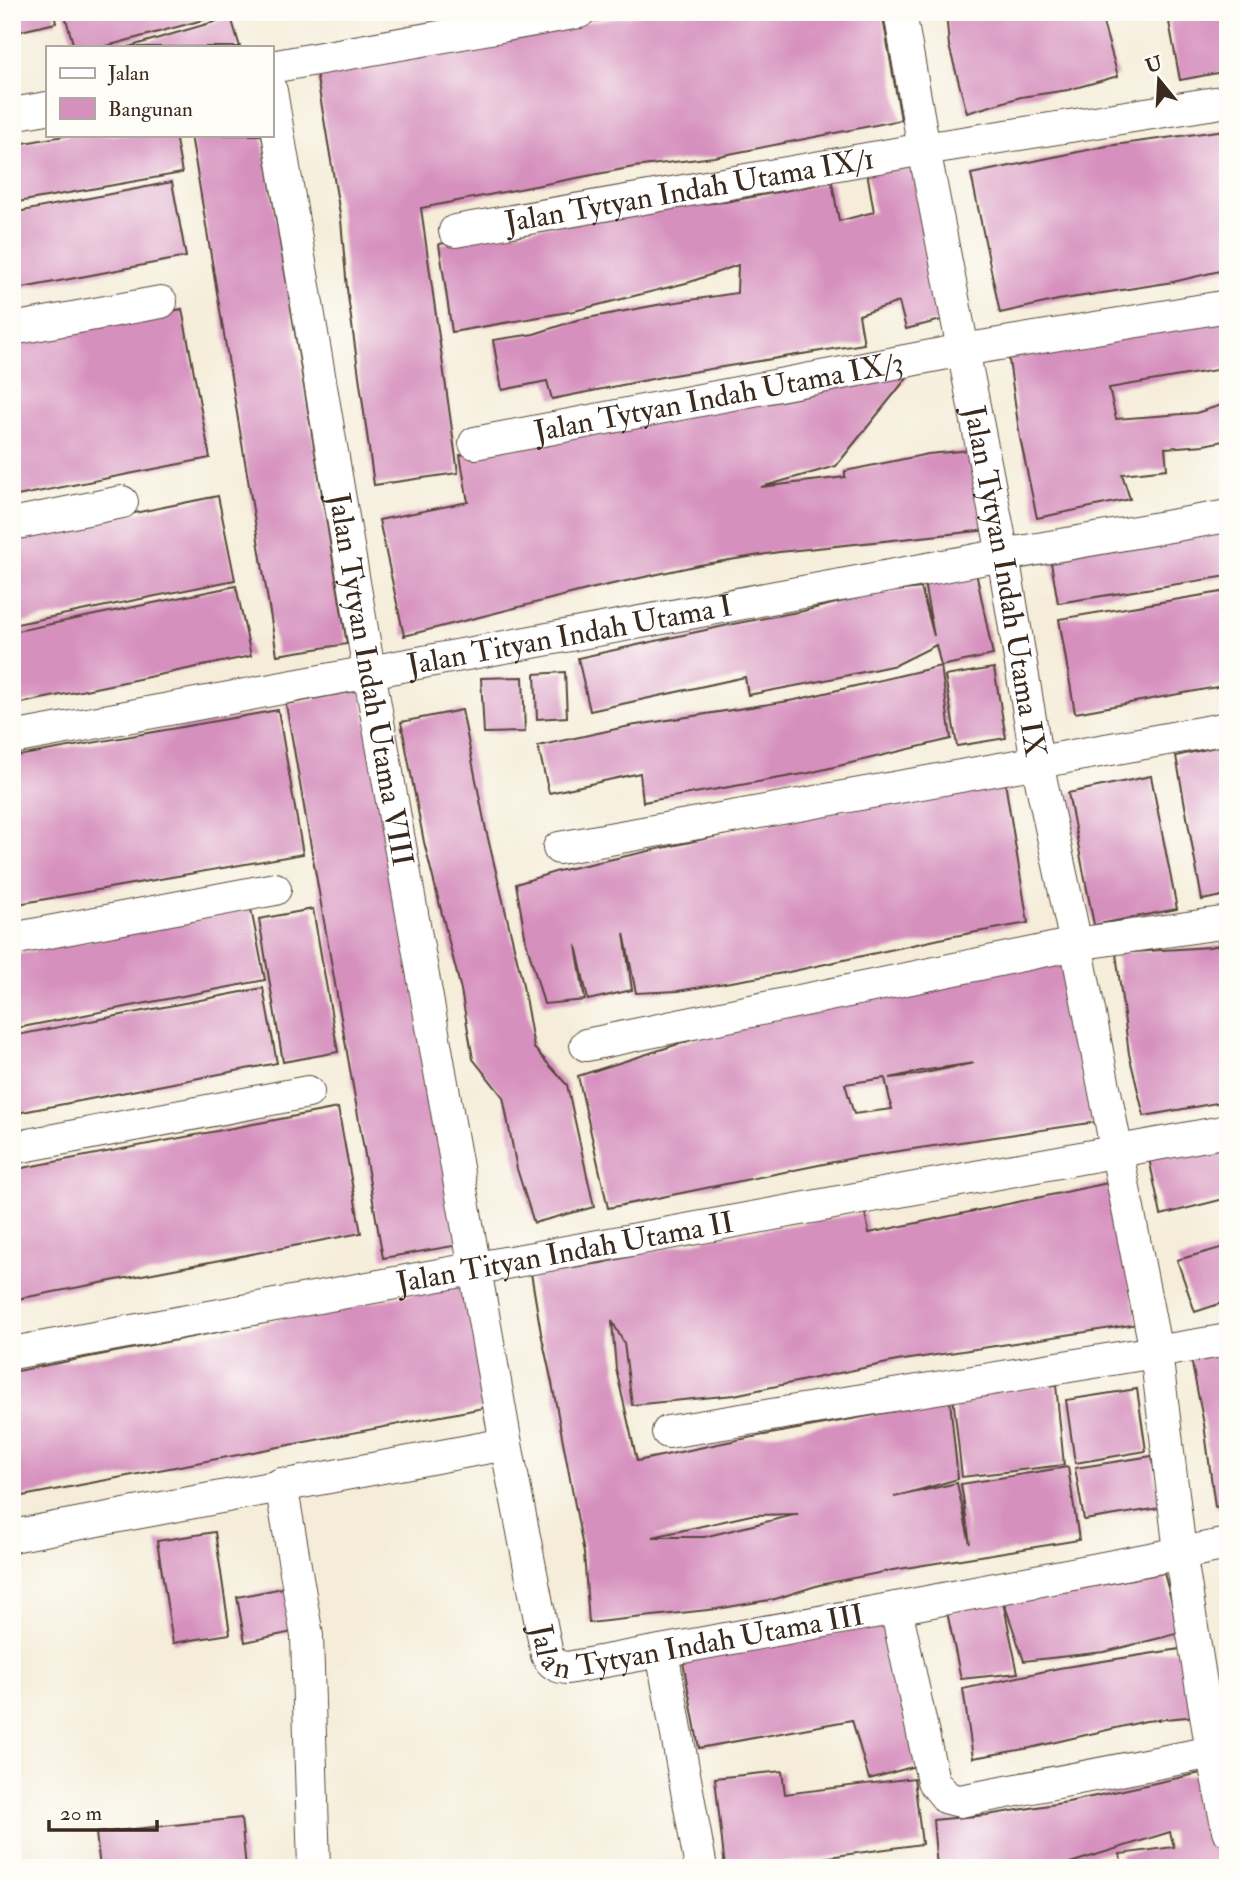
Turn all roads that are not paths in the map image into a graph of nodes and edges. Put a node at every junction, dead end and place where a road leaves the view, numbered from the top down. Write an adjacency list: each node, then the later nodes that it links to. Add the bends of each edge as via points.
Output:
1 (579, 12): 3 (street)
2 (900, 12): 8 (street, Jalan Tytyan Indah Utama IX)
3 (273, 67)
4 (1228, 101): 8 (street, Jalan Tytyan Indah Utama IX/1)
5 (273, 103): 19 (street, Jalan Tytyan Indah Utama VIII)
6 (46, 108): 7 (street)
7 (12, 114)
8 (924, 149): 9 (street, Jalan Tytyan Indah Utama IX/1); 13 (street, Jalan Tytyan Indah Utama IX)
9 (454, 231)
10 (161, 302): 12 (street)
11 (1228, 306): 13 (street, Jalan Tytyan Indah Utama IX/3)
12 (12, 329)
13 (963, 350): 14 (street, Jalan Tytyan Indah Utama IX/3); 18 (street, Jalan Tytyan Indah Utama IX)
14 (475, 443)
15 (122, 502): 17 (street)
16 (1228, 516): 18 (street, Jalan Tityan Indah Utama I)
17 (12, 524)
18 (1003, 555): 19 (street, Jalan Tityan Indah Utama I); 22 (street, Jalan Tytyan Indah Utama IX)
19 (369, 671): 21 (street, Jalan Tityan Indah Utama I); 33 (street, Jalan Tytyan Indah Utama VIII)
20 (1228, 728): 22 (street)
21 (12, 738)
22 (1037, 762): 23 (street); 27 (street, Jalan Tytyan Indah Utama IX)
23 (559, 848)
24 (275, 889): 26 (street)
25 (1228, 922): 27 (street)
26 (12, 939)
27 (1076, 944): 28 (street); 32 (street, Jalan Tytyan Indah Utama IX)
28 (586, 1045)
29 (308, 1092): 31 (street)
30 (1228, 1131): 32 (street, Jalan Tityan Indah Utama II)
31 (12, 1148)
32 (1116, 1150): 33 (street, Jalan Tityan Indah Utama II); 35 (street, Jalan Tytyan Indah Utama IX)
33 (475, 1268): 36 (street, Jalan Tityan Indah Utama II); 38 (street, Jalan Tytyan Indah Utama III)
34 (1228, 1339): 35 (street)
35 (1156, 1352): 37 (street); 42 (street, Jalan Tytyan Indah Utama IX)
36 (12, 1353)
37 (668, 1433)
38 (506, 1444): 39 (street); 44 (street, Jalan Tytyan Indah Utama III, via 551,1662 567,1668)
39 (281, 1484): 40 (street); 47 (street, via 307,1636)
40 (12, 1536)
41 (1228, 1544): 42 (street, Jalan Tytyan Indah Utama III)
42 (1180, 1552): 43 (street, Jalan Tytyan Indah Utama III); 45 (street, Jalan Tytyan Indah Utama IX)
43 (896, 1608): 44 (street, Jalan Tytyan Indah Utama III); 45 (street, via 933,1781 947,1798 960,1801)
44 (662, 1652): 48 (street)
45 (1220, 1750): 46 (street, Jalan Tytyan Indah Utama IX)
46 (1228, 1830)
47 (314, 1868)
48 (701, 1868)

